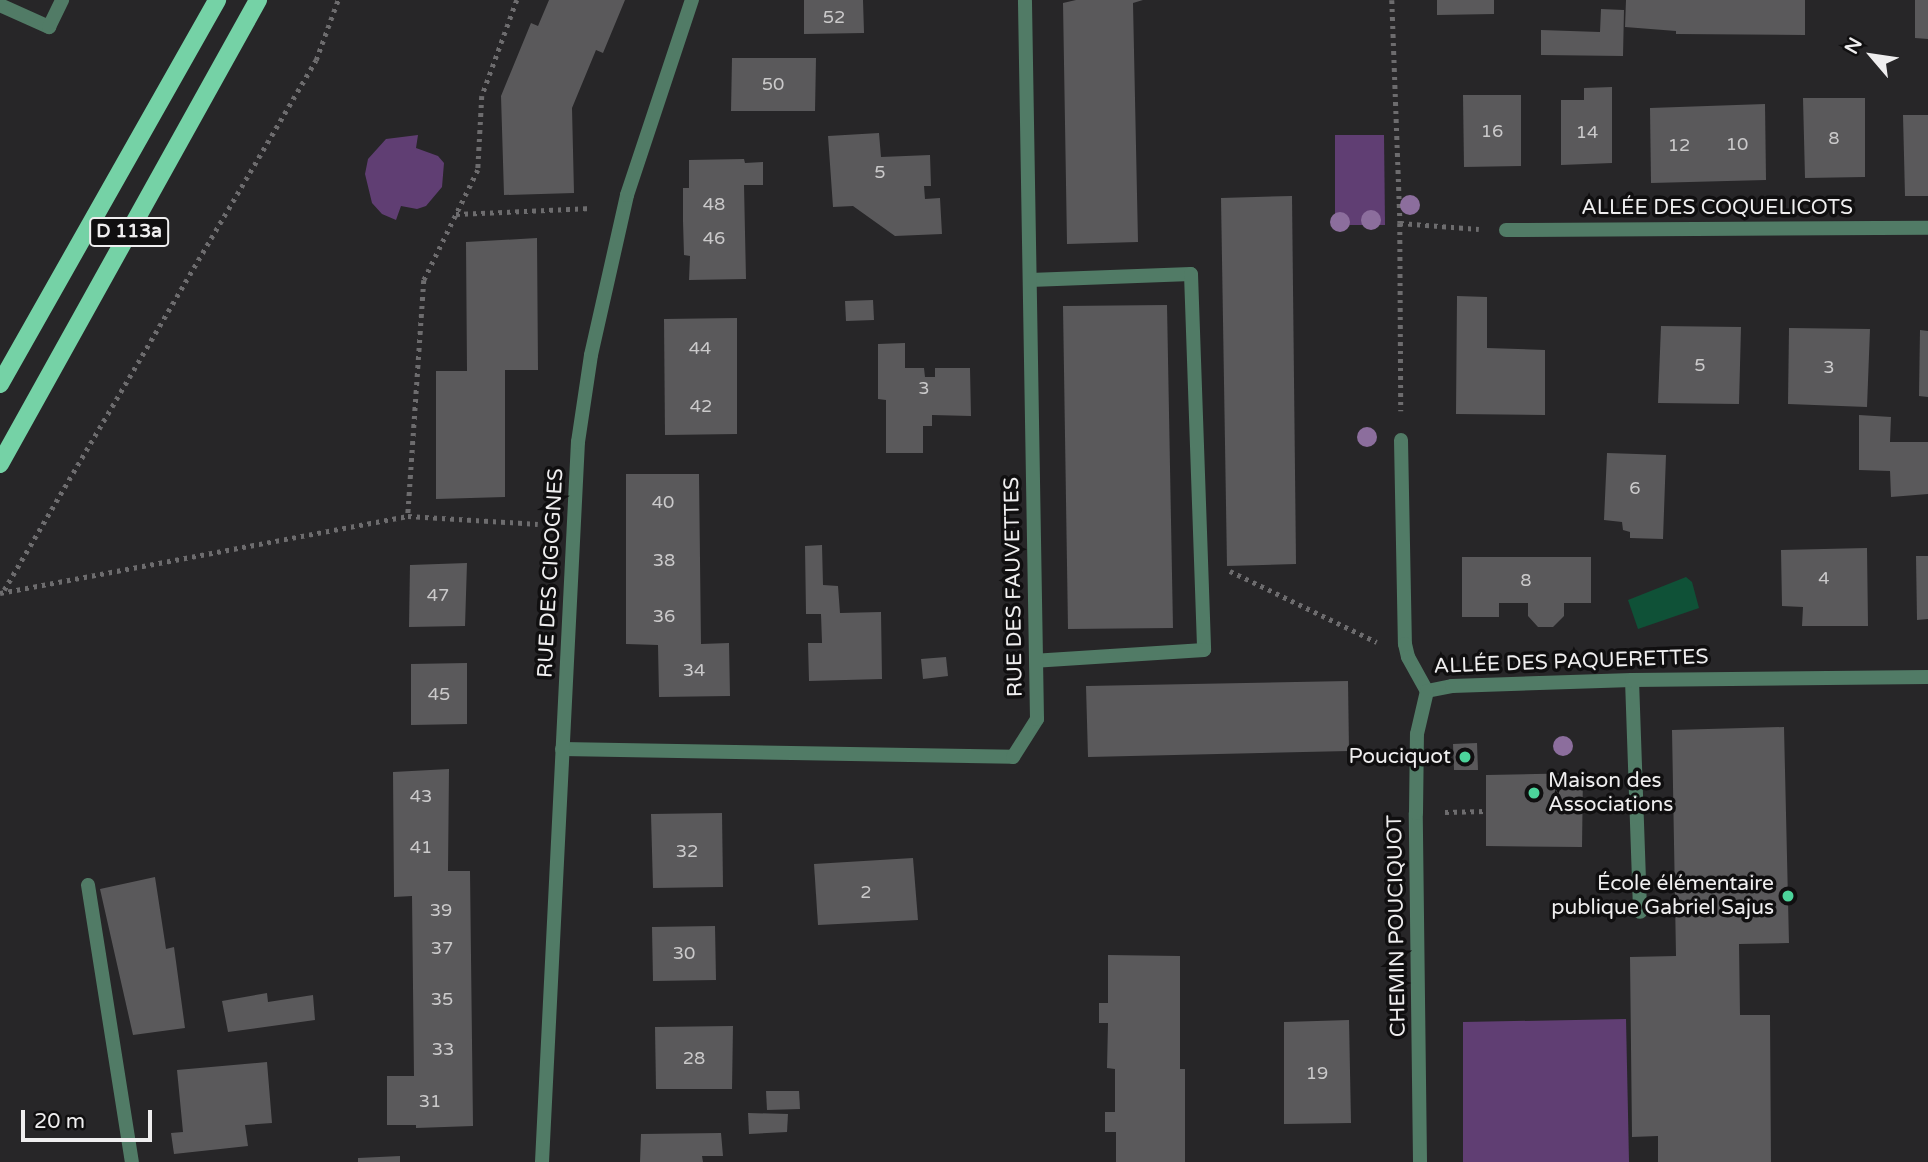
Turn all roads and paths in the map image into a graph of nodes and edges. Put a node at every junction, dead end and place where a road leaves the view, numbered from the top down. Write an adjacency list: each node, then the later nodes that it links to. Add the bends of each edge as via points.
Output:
1 (62, 0): 9 (street, via 48,27)
2 (217, 0): 16 (main road, D 113a)
3 (258, 0): 18 (main road, D 113a)
4 (338, 0): 22 (path, via 316,60)
5 (517, 0): 11 (path, via 482,96 478,170)
6 (692, 0): 28 (street, RUE DES CIGOGNES, via 628,195 591,355 578,442)
7 (1025, 0): 15 (street, RUE DES FAUVETTES)
8 (1392, 0): 12 (path)
9 (0, 5)
10 (592, 208): 11 (path)
11 (455, 214): 19 (path, via 424,280)
12 (1400, 223): 14 (path); 17 (path)
13 (1928, 228): 14 (street, ALLÉE DES COQUELICOTS)
14 (1506, 230)
15 (1030, 280): 21 (street, via 1191,274); 24 (street, RUE DES FAUVETTES)
16 (0, 384)
17 (1401, 440): 23 (street, ALLÉE DES PAQUERETTES)
18 (0, 464)
19 (408, 516): 20 (path); 22 (path)
20 (538, 524)
21 (1201, 557): 23 (path); 24 (street, via 1204,650)
22 (2, 592)
23 (1408, 657): 27 (street, ALLÉE DES PAQUERETTES)
24 (1037, 661): 28 (street, RUE DES FAUVETTES, via 1037,719 1013,757)
25 (1928, 677): 26 (street, ALLÉE DES PAQUERETTES)
26 (1632, 680): 27 (street, ALLÉE DES PAQUERETTES, via 1451,686); 32 (street)
27 (1426, 691): 30 (street, CHEMIN POUCIQUOT, via 1418,734)
28 (562, 749): 34 (street, RUE DES CIGOGNES)
29 (1486, 811): 30 (path)
30 (1416, 813): 35 (street, CHEMIN POUCIQUOT)
31 (88, 885): 33 (street)
32 (1640, 912)
33 (132, 1162)
34 (542, 1162)
35 (1420, 1162)

